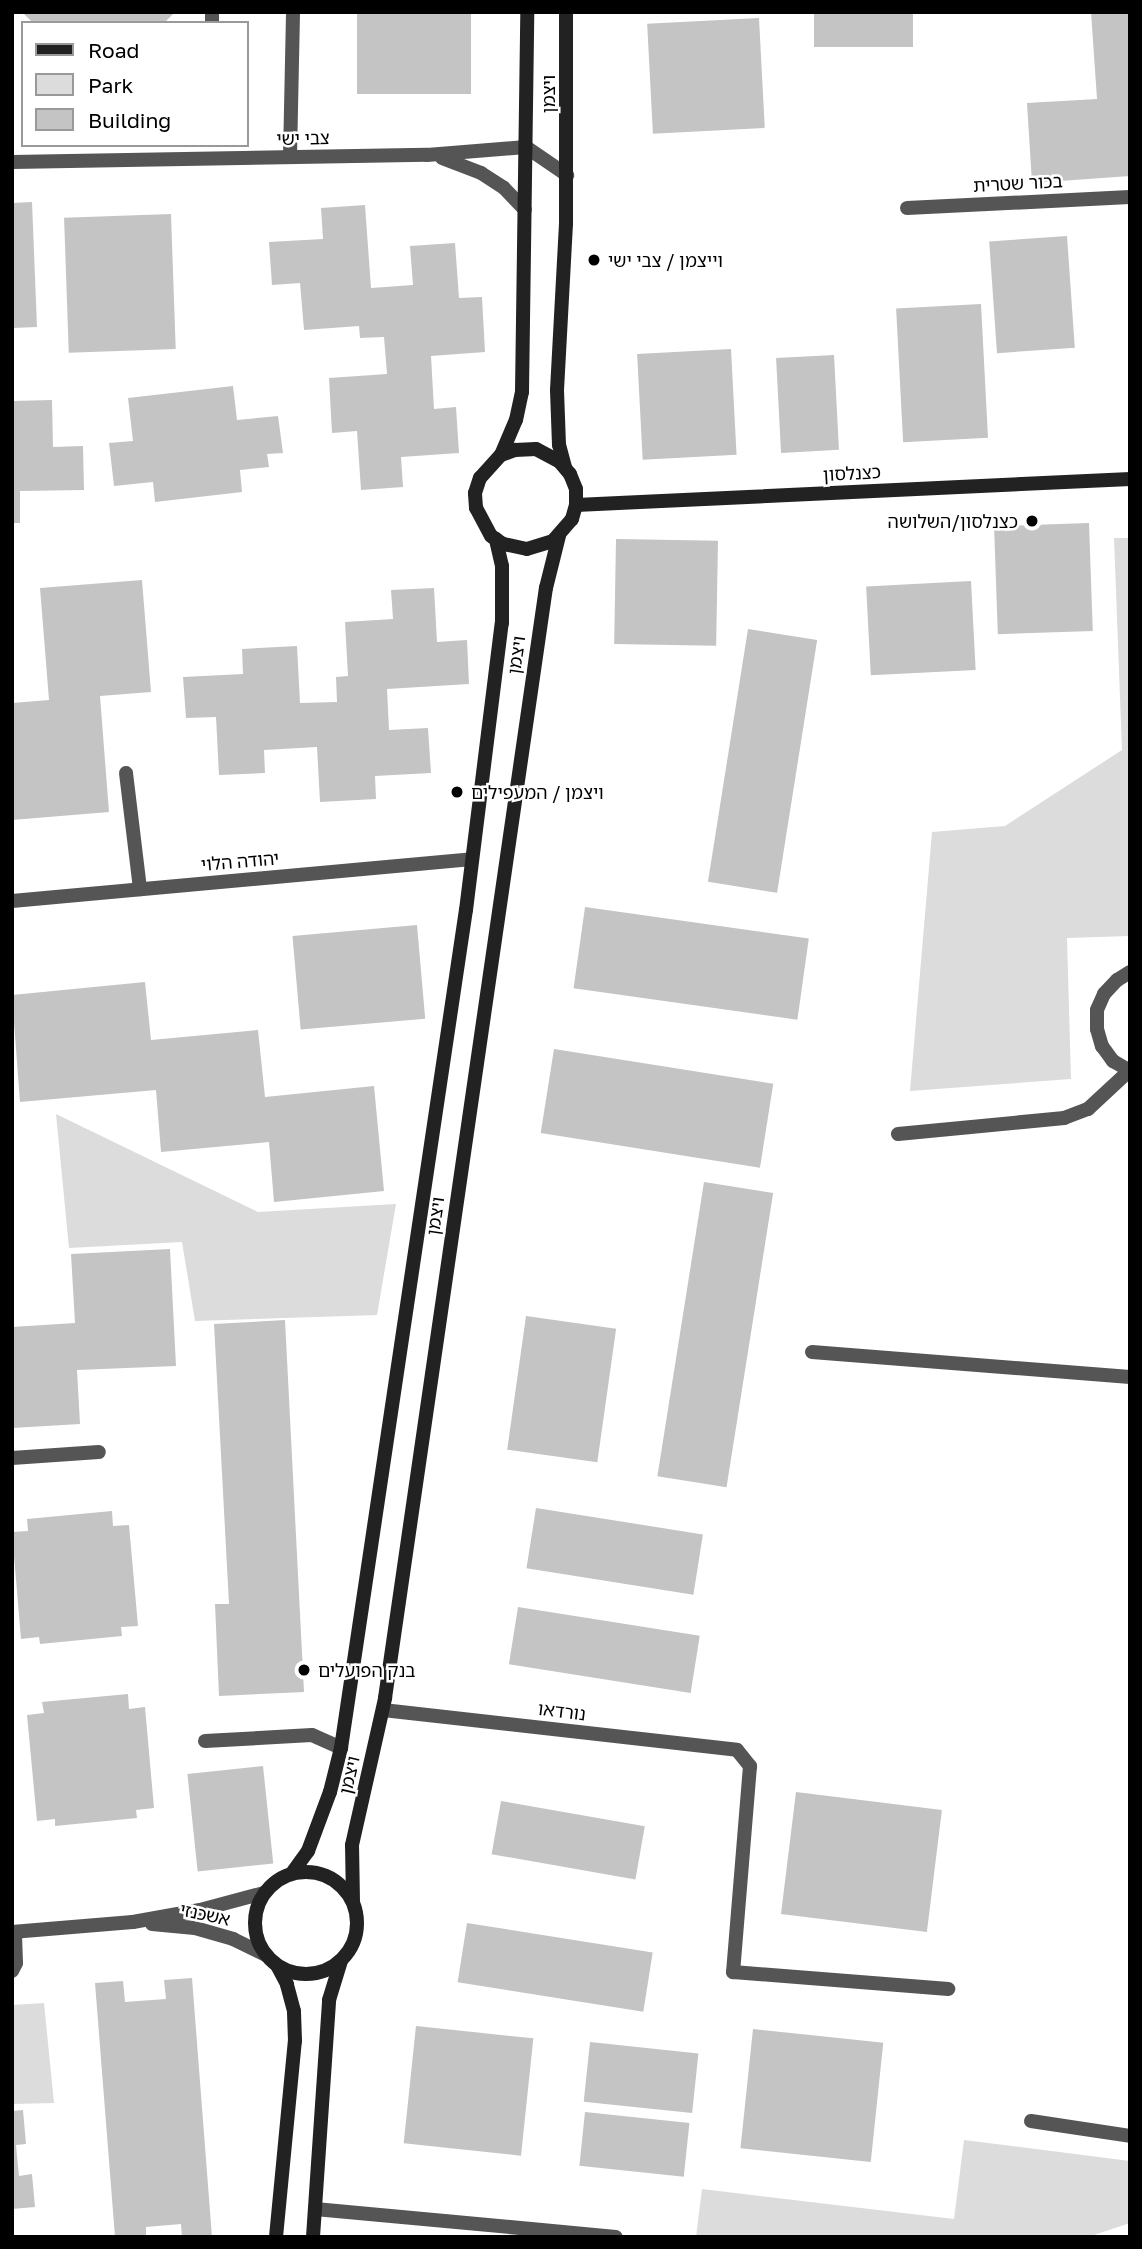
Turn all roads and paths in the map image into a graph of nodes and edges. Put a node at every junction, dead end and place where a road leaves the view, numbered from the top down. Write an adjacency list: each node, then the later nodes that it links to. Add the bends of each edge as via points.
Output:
1 (293, 12): 7 (street)
2 (527, 12): 4 (street, ויצמן)
3 (566, 12): 9 (street, ויצמן)
4 (526, 147): 6 (street, צבי ישי); 9 (street); 12 (street, ויצמן)
5 (210, 152): 7 (street, צבי ישי); 8 (street, צבי ישי)
6 (427, 155): 7 (street, צבי ישי); 12 (street, צבי ישי, via 481,173)
7 (290, 157)
8 (12, 162)
9 (567, 175): 14 (street, ויצמן, via 557,390 559,445)
10 (1130, 198): 11 (street, בכור שטרית)
11 (907, 208)
12 (525, 210): 13 (street, ויצמן, via 522,391 516,420)
13 (500, 455): 14 (street, via 536,449); 18 (street, via 488,465 475,493 481,523)
14 (565, 468): 16 (street, via 576,489)
15 (1130, 479): 16 (street, כצנלסון)
16 (576, 505): 17 (street)
17 (559, 536): 18 (street, via 539,548 527,549); 30 (street, ויצמן, via 545,588)
18 (496, 539): 20 (street, ויצמן, via 502,566 502,623)
19 (126, 773): 21 (street)
20 (472, 859): 21 (street, יהודה הלוי); 32 (street, ויצמן)
21 (140, 889): 22 (street, יהודה הלוי)
22 (12, 901)
23 (1130, 972): 24 (street, via 1104,994 1097,1010 1102,1046 1113,1061)
24 (1129, 1071): 25 (street, via 1088,1109 1064,1118)
25 (898, 1134)
26 (813, 1352): 27 (street)
27 (1130, 1377)
28 (99, 1452): 29 (street)
29 (12, 1458)
30 (383, 1710): 35 (street, ויצמן, via 352,1845); 42 (street, נורדאו, via 737,1750 750,1766 733,1972)
31 (205, 1741): 32 (street, via 313,1735)
32 (341, 1748): 33 (street, ויצמן, via 308,1851)
33 (292, 1873): 34 (street); 35 (street, via 309,1871 334,1879)
34 (264, 1893): 36 (street, אשכנזי); 38 (street, via 254,1925)
35 (354, 1901): 39 (street, via 357,1933)
36 (133, 1922): 37 (street, אשכנזי); 38 (street, אשכנזי, via 195,1928)
37 (14, 1932): 41 (street, via 16,1962)
38 (265, 1955): 40 (street)
39 (341, 1960): 40 (street, via 316,1973 291,1972); 45 (street, via 329,2000)
40 (277, 1965): 46 (street, via 288,1984 295,2041)
41 (12, 1971)
42 (948, 1989)
43 (1031, 2121): 44 (street)
44 (1130, 2136)
45 (315, 2209): 47 (street); 48 (street)
46 (276, 2237)
47 (313, 2237)
48 (616, 2237)

